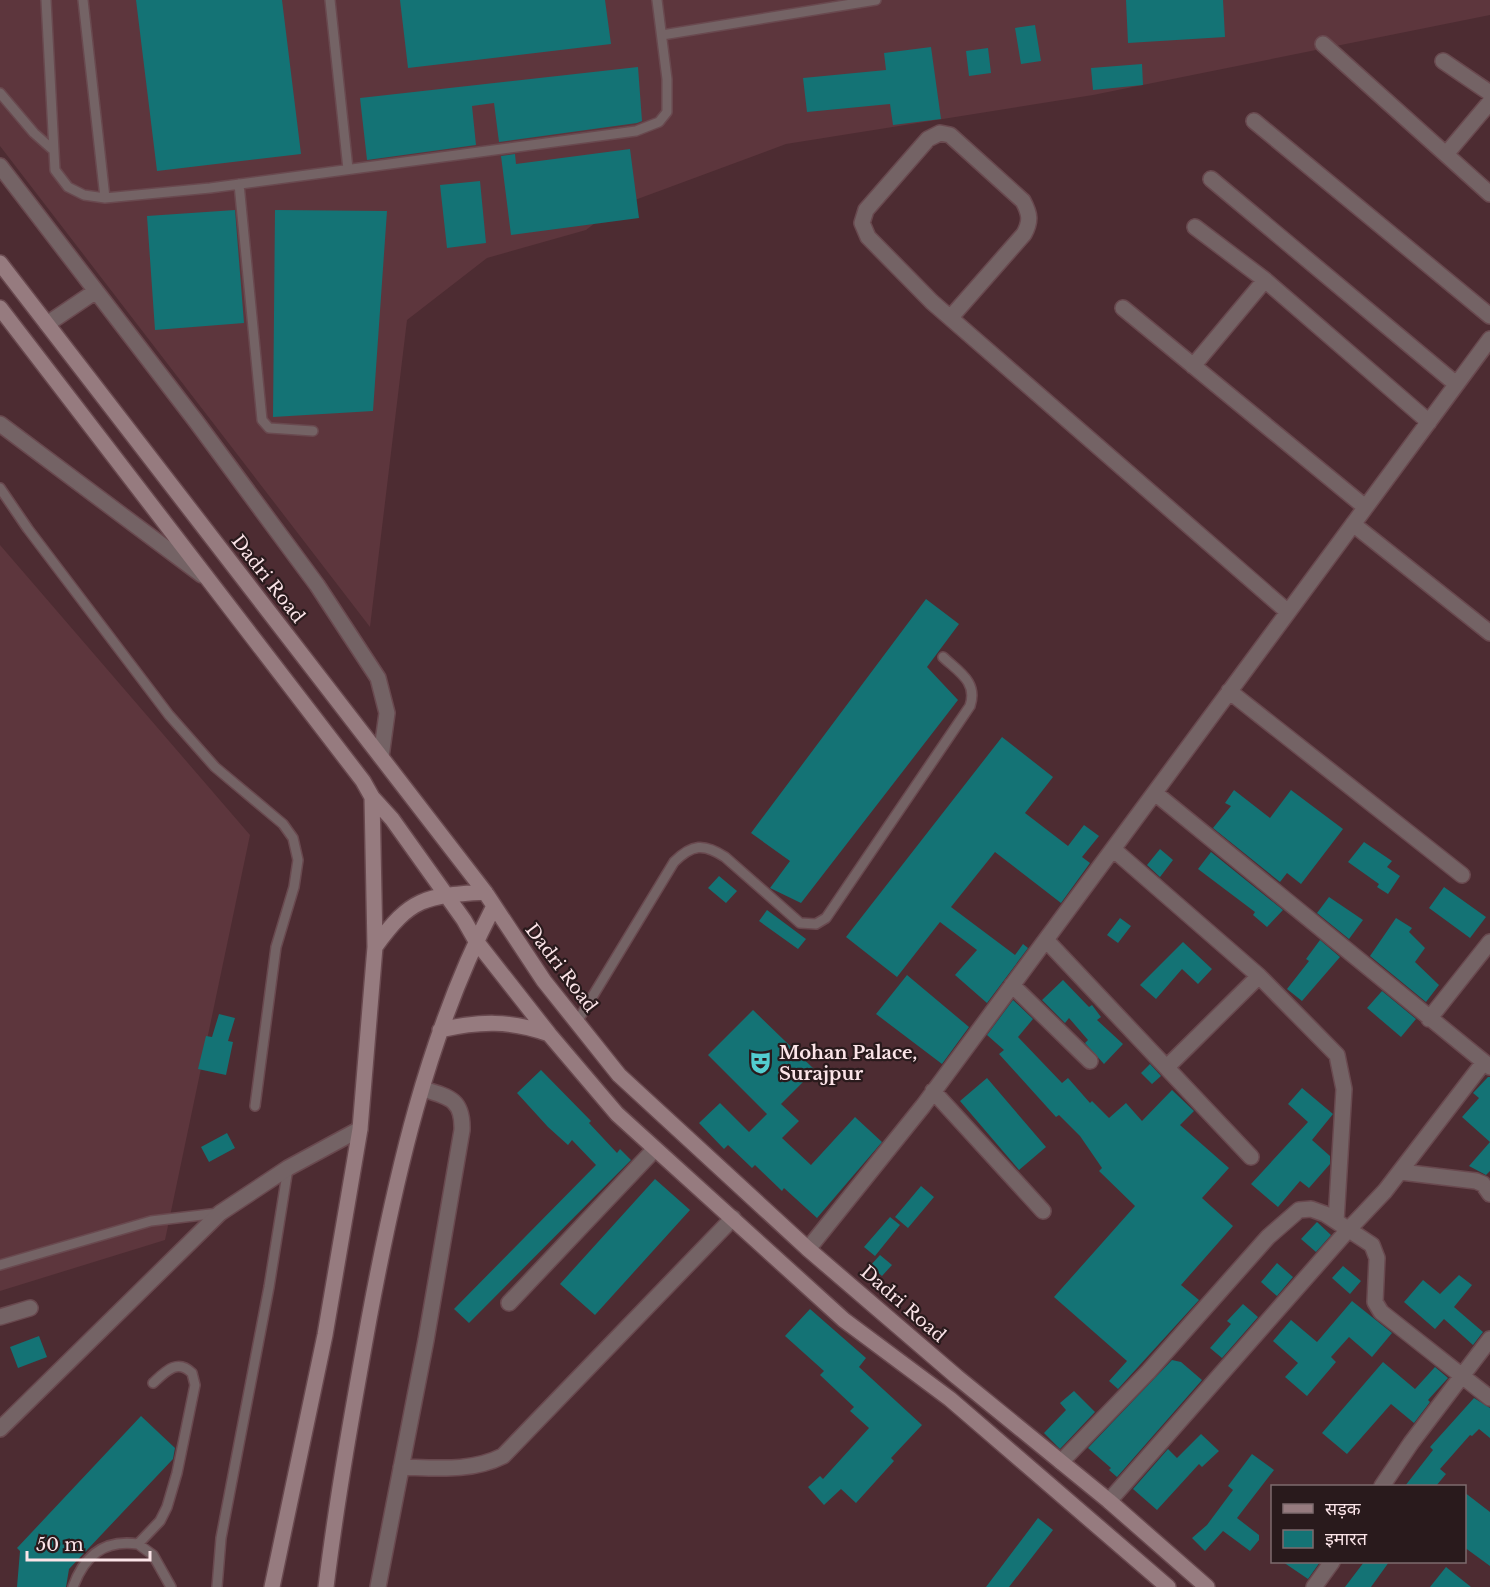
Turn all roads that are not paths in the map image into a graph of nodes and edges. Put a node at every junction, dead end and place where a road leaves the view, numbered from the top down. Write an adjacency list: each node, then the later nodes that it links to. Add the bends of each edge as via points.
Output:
1 (46, 0): 13 (lane)
2 (83, 0): 20 (lane)
3 (330, 0): 16 (lane)
4 (657, 0): 6 (lane)
5 (876, 0): 6 (lane)
6 (662, 35): 16 (lane, via 668,112 652,125 636,131)
7 (1323, 44): 14 (street)
8 (1443, 61): 10 (street)
9 (0, 93): 13 (lane)
10 (1490, 93)
11 (1490, 102): 14 (street)
12 (1254, 121): 28 (street)
13 (52, 149): 20 (lane, via 55,170 68,187 84,195)
14 (1447, 153): 19 (street)
15 (0, 166): 24 (street)
16 (348, 169): 18 (lane)
17 (1211, 179): 32 (street)
18 (238, 184): 20 (lane); 35 (lane, via 262,420 269,428)
19 (1490, 193)
20 (105, 198)
21 (1195, 227): 23 (street)
22 (0, 262): 27 (main road, Dadri Road)
23 (1265, 280): 31 (street); 33 (street)
24 (96, 291): 27 (street); 44 (street, via 317,585 378,678 387,713)
25 (0, 308): 39 (main road)
26 (1123, 308): 31 (street)
27 (59, 316): 44 (main road, Dadri Road)
28 (1490, 316)
29 (951, 317): 29 (street, via 868,237 862,223 866,210 928,138 940,132 950,135 1023,201 1030,223); 40 (street)
30 (1490, 339): 32 (street)
31 (1193, 366): 37 (street)
32 (1456, 384): 33 (street)
33 (1429, 422): 37 (street)
34 (4, 431): 39 (street)
35 (313, 431)
36 (0, 488): 67 (lane, via 169,715 215,767 283,824 293,838 298,860 276,947)
37 (1365, 507): 38 (street)
38 (1353, 524): 40 (street); 41 (street)
39 (209, 580): 46 (main road)
40 (1288, 612): 43 (street)
41 (1490, 633)
42 (943, 657): 59 (lane, via 970,682 974,694 970,706 822,922 800,923 725,857 696,845 674,862)
43 (1229, 691): 45 (street); 48 (street)
44 (381, 757): 49 (main road, Dadri Road)
45 (1155, 793): 47 (street); 58 (street)
46 (372, 797): 50 (main road); 55 (main road)
47 (1113, 849): 52 (street); 56 (street)
48 (1462, 875)
49 (485, 892): 50 (main road); 51 (main road, Dadri Road)
50 (447, 895): 53 (main road); 55 (main road, via 410,908 395,920)
51 (493, 908): 53 (main road); 59 (main road, Dadri Road)
52 (1046, 940): 57 (street); 64 (street)
53 (476, 941): 60 (main road); 61 (main road)
54 (1490, 942): 58 (street)
55 (375, 947): 68 (main road)
56 (1259, 976): 64 (street); 77 (street, via 1329,1045 1342,1069)
57 (1012, 985): 62 (street); 66 (street)
58 (1430, 1019): 63 (street)
59 (577, 1022): 78 (main road, Dadri Road, via 619,1075)
60 (440, 1030): 61 (main road, via 500,1022); 65 (main road)
61 (549, 1034): 69 (main road, via 617,1114)
62 (1090, 1062)
63 (1487, 1064): 72 (street)
64 (1167, 1067): 70 (street)
65 (423, 1089): 89 (street, via 457,1103 463,1115); 99 (main road, via 390,1207)
66 (933, 1091): 74 (street); 78 (street)
67 (255, 1106)
68 (360, 1129): 71 (street); 98 (main road, via 325,1335)
69 (654, 1149): 76 (main road); 80 (street)
70 (1251, 1157)
71 (288, 1168): 75 (street); 97 (lane, via 221,1538)
72 (1401, 1172): 73 (street, via 1476,1181); 77 (street)
73 (1490, 1194)
74 (1043, 1210)
75 (220, 1213): 79 (lane, via 151,1221); 87 (street)
76 (733, 1218): 89 (street, via 503,1456 484,1466 468,1468); 94 (main road, via 844,1320 950,1399)
77 (1342, 1225): 84 (street, via 1376,1251 1375,1302 1381,1312); 88 (street, via 1311,1209 1289,1216); 91 (street)
78 (808, 1249): 88 (main road, Dadri Road)
79 (0, 1265)
80 (509, 1303)
81 (30, 1308): 82 (street)
82 (0, 1317)
83 (1490, 1339): 84 (street)
84 (1461, 1375): 86 (street); 90 (street)
85 (153, 1383): 92 (lane, via 177,1366 190,1370 195,1385 167,1507 160,1521)
86 (1490, 1398)
87 (0, 1429)
88 (1061, 1462): 91 (main road, Dadri Road)
89 (401, 1467): 100 (street)
90 (1383, 1485)
91 (1109, 1500): 101 (main road, Dadri Road)
92 (138, 1544): 95 (lane, via 108,1544 96,1551); 96 (lane, via 153,1555)
93 (1331, 1563): 102 (street)
94 (1163, 1585)
95 (72, 1587)
96 (171, 1587)
97 (217, 1587)
98 (272, 1587)
99 (326, 1587)
100 (378, 1587)
101 (1207, 1587)
102 (1314, 1587)

